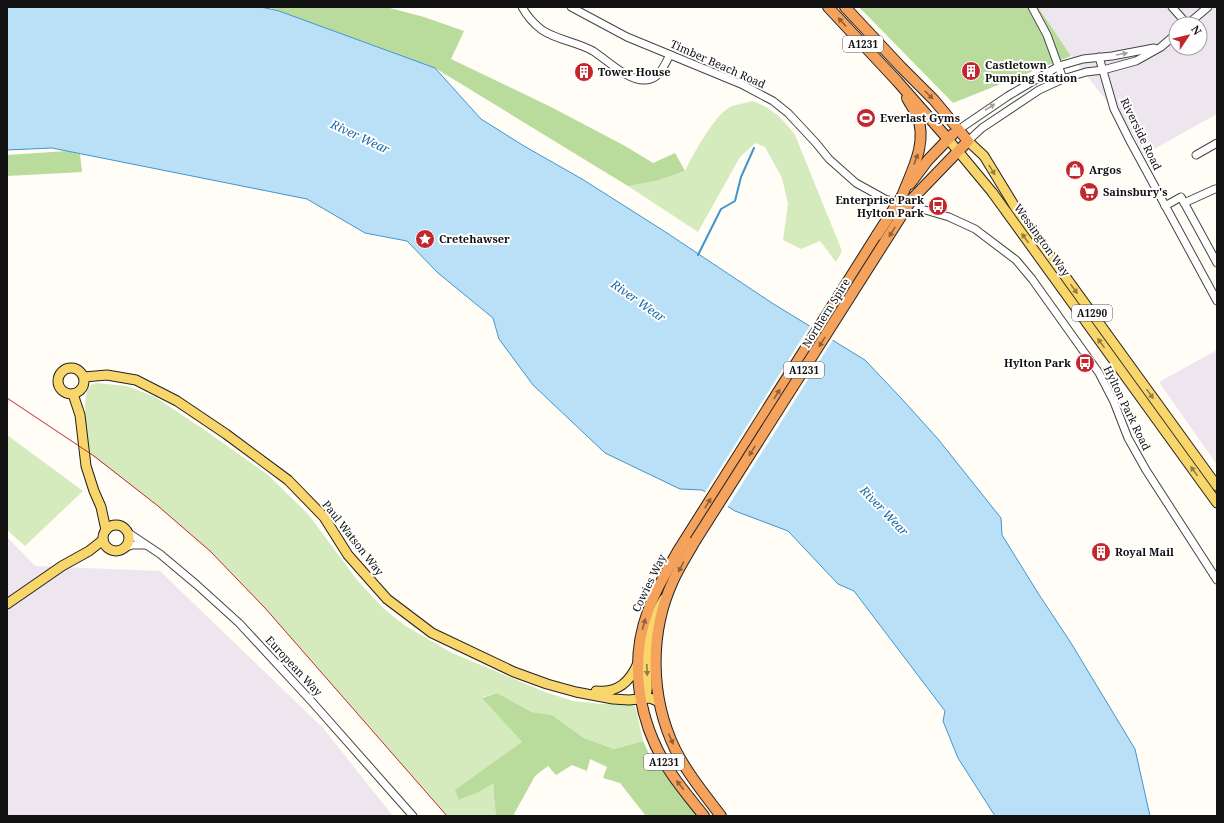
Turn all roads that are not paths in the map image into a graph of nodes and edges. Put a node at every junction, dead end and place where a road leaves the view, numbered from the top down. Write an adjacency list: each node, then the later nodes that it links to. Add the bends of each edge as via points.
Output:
1 (522, 7): 12 (street, via 544,30 592,51 637,79 650,80 658,76)
2 (572, 7): 12 (street, Timber Beach Road, via 627,37)
3 (828, 7): 17 (highway, Wessington Way / A1231, one-way to 3)
4 (845, 7): 18 (highway, Wessington Way / A1231, one-way to 18, via 934,100)
5 (1032, 7): 14 (street)
6 (1172, 7): 8 (street)
7 (1208, 7): 9 (street)
8 (1180, 16)
9 (1197, 16)
10 (1168, 41): 11 (street)
11 (1161, 47): 13 (street, one-way to 11); 15 (street, via 1136,61)
12 (670, 55): 24 (street, Timber Beach Road, via 741,84 773,101 788,113 829,159)
13 (1100, 57): 14 (street); 15 (street, Riverside Road)
14 (1059, 66): 16 (street); 18 (street, one-way to 14)
15 (1103, 70): 16 (street); 28 (street, Riverside Road, via 1114,109)
16 (1063, 79): 20 (street, via 1015,105)
17 (897, 81): 19 (highway, Wessington Way / A1231); 26 (highway, one-way to 17, via 920,150 921,137 916,114)
18 (958, 130): 19 (highway); 20 (highway, Wessington Way / A1231)
19 (948, 139): 22 (main road, Wessington Way / A1290); 26 (highway, A1231, via 928,160)
20 (968, 140): 22 (highway, A1231); 33 (main road, Wessington Way / A1290, one-way to 33, via 984,156 1015,207)
21 (1217, 143): 23 (street)
22 (957, 150): 34 (main road, Wessington Way / A1290, one-way to 22, via 992,192); 37 (highway, Northern Spire / A1231, one-way to 37, bridge, via 912,199)
23 (1196, 155)
24 (856, 183): 41 (street, Hylton Park Road, via 885,199 949,217 974,229 1016,260 1099,373 1128,438 1146,470)
25 (1215, 189): 27 (street)
26 (902, 196): 37 (highway, Northern Spire / A1231, one-way to 26, bridge)
27 (1184, 204): 28 (street, via 1181,196); 29 (street)
28 (1165, 206): 30 (street, Riverside Road)
29 (1217, 263)
30 (1217, 301)
31 (84, 378): 32 (main road, via 81,389); 32 (main road, via 80,371 73,368 66,369 60,376 60,387); 45 (main road, Paul Watson Way, via 107,375 136,380 177,401 288,480 324,517 348,555 387,599 432,633 514,672)
32 (73, 394): 35 (main road, via 80,415 86,466)
33 (1217, 486)
34 (1217, 503)
35 (110, 528): 36 (main road, via 122,527); 38 (main road, via 104,533)
36 (127, 532): 39 (street, European Way); 40 (main road, via 129,539)
37 (691, 539): 42 (highway, Cowies Way / A1231, one-way to 42); 44 (highway, Cowies Way / A1231, one-way to 37, via 641,634 648,610 665,574)
38 (105, 544): 40 (main road, via 113,550); 43 (main road, via 62,566)
39 (145, 545): 40 (street); 48 (street, European Way, via 197,584 239,623)
40 (124, 548)
41 (1217, 580)
42 (668, 594): 46 (main road, one-way to 46, via 656,611 652,625 647,652 648,691); 47 (highway, Cowies Way / A1231, via 658,636 656,678)
43 (7, 604)
44 (638, 662): 45 (main road, Paul Watson Way, via 623,685 612,691); 46 (highway, Cowies Way / A1231)
45 (569, 690): 46 (main road, Paul Watson Way, via 613,699)
46 (640, 699): 47 (main road, Paul Watson Way, via 650,698); 49 (highway, Cowies Way / A1231, one-way to 46, via 671,774 662,758 649,729)
47 (659, 702): 50 (highway, Cowies Way / A1231, one-way to 50, via 675,750)
48 (414, 816)
49 (704, 816)
50 (721, 816)

